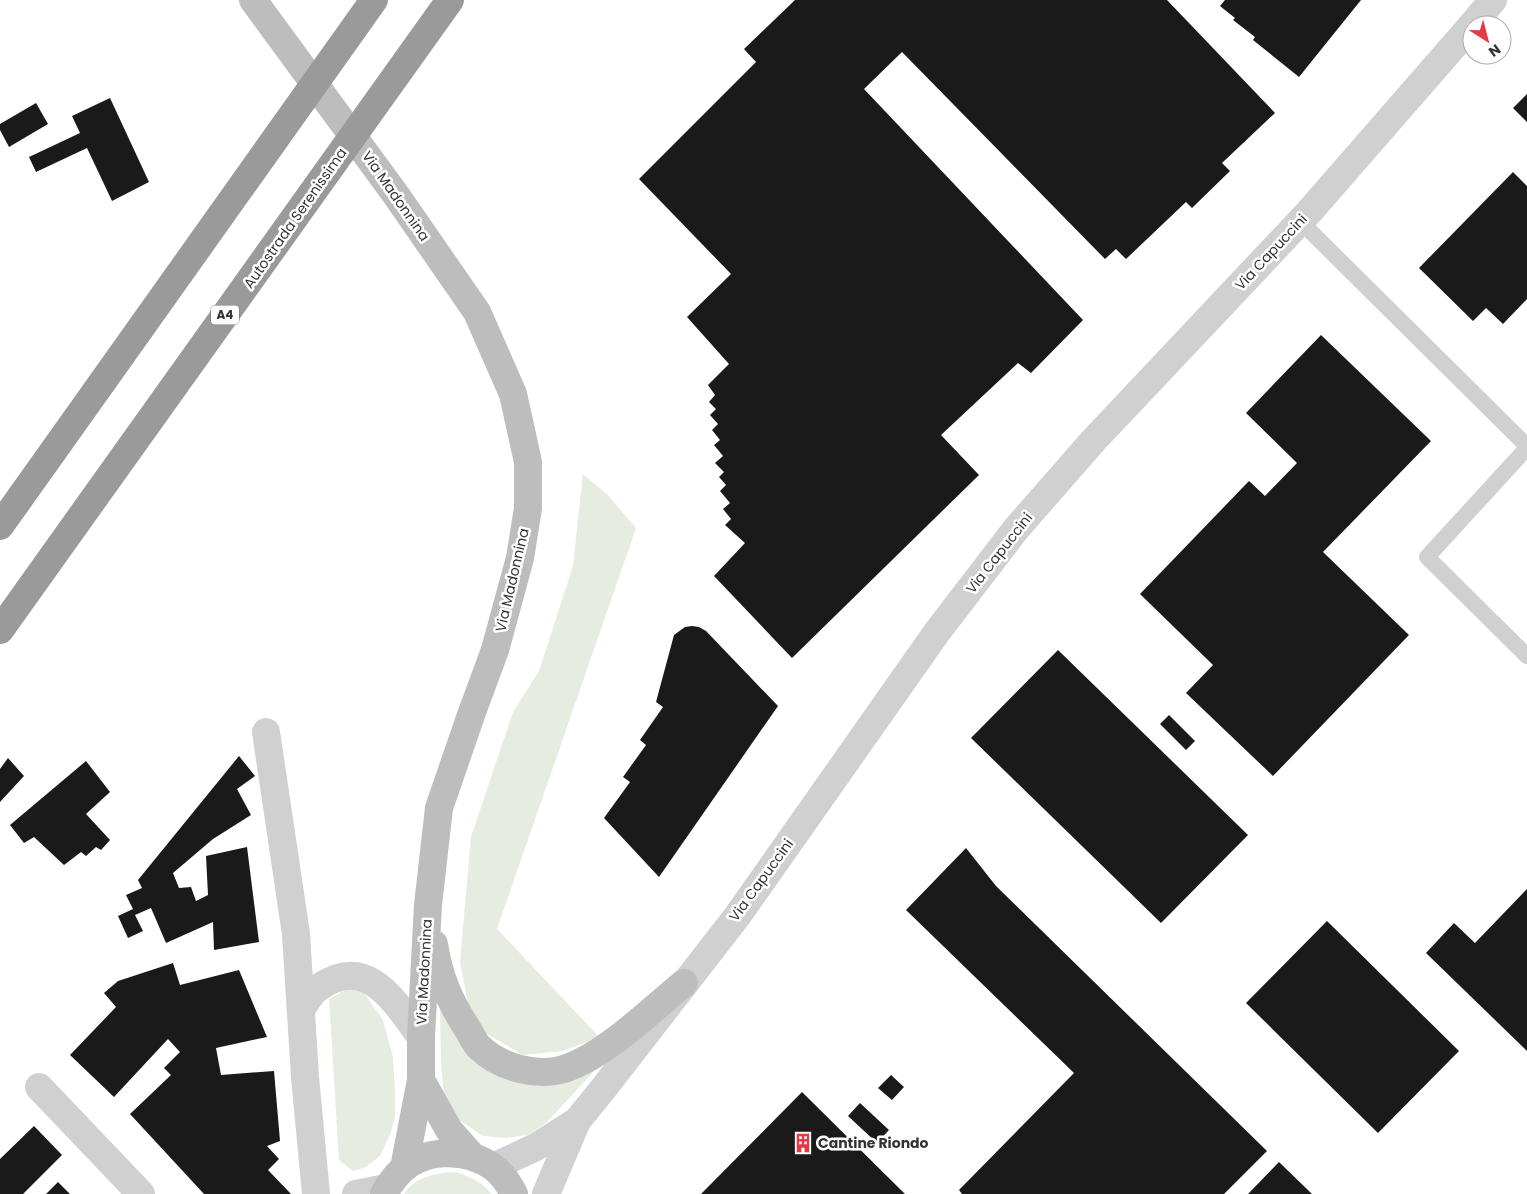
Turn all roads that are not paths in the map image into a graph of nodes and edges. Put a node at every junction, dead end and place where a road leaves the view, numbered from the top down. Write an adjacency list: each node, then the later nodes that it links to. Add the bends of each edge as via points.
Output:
1 (374, 0): 9 (highway)
2 (450, 0): 10 (highway, Autostrada Serenissima / A4)
3 (1493, 0): 5 (street, Via Capuccini)
4 (258, 8): 13 (main road, Via Madonnina, via 396,195 476,312 513,394 528,462 528,508 520,558 495,650 440,808)
5 (1480, 15)
6 (1462, 36): 7 (street, Via Capuccini)
7 (1300, 221): 8 (lane); 14 (street, Via Capuccini, via 1093,441 1016,529 937,632 738,915)
8 (1527, 447): 11 (lane, via 1427,557)
9 (0, 526)
10 (0, 630)
11 (1527, 656)
12 (266, 732): 15 (street, via 296,934)
13 (428, 905): 14 (main road, via 438,969 454,1008 479,1046 505,1065 536,1072 567,1068 610,1044); 16 (main road, Via Madonnina)
14 (684, 983): 19 (street, Via Capuccini)
15 (301, 1009): 16 (street, via 316,988 343,975 359,976 377,983); 24 (street)
16 (421, 1037): 17 (main road, Via Madonnina)
17 (421, 1080): 20 (main road, Via Madonnina, via 449,1130); 21 (main road, Via Madonnina)
18 (39, 1087): 23 (street)
19 (576, 1121): 20 (street, Via Capuccini, via 536,1148); 27 (street, Via Capuccini)
20 (482, 1162): 21 (main road, via 448,1152 425,1156); 26 (main road, Via Madonnina, via 508,1182)
21 (404, 1168): 22 (main road)
22 (385, 1191): 25 (street)
23 (140, 1194)
24 (316, 1194)
25 (356, 1194)
26 (514, 1194)
27 (546, 1194)

